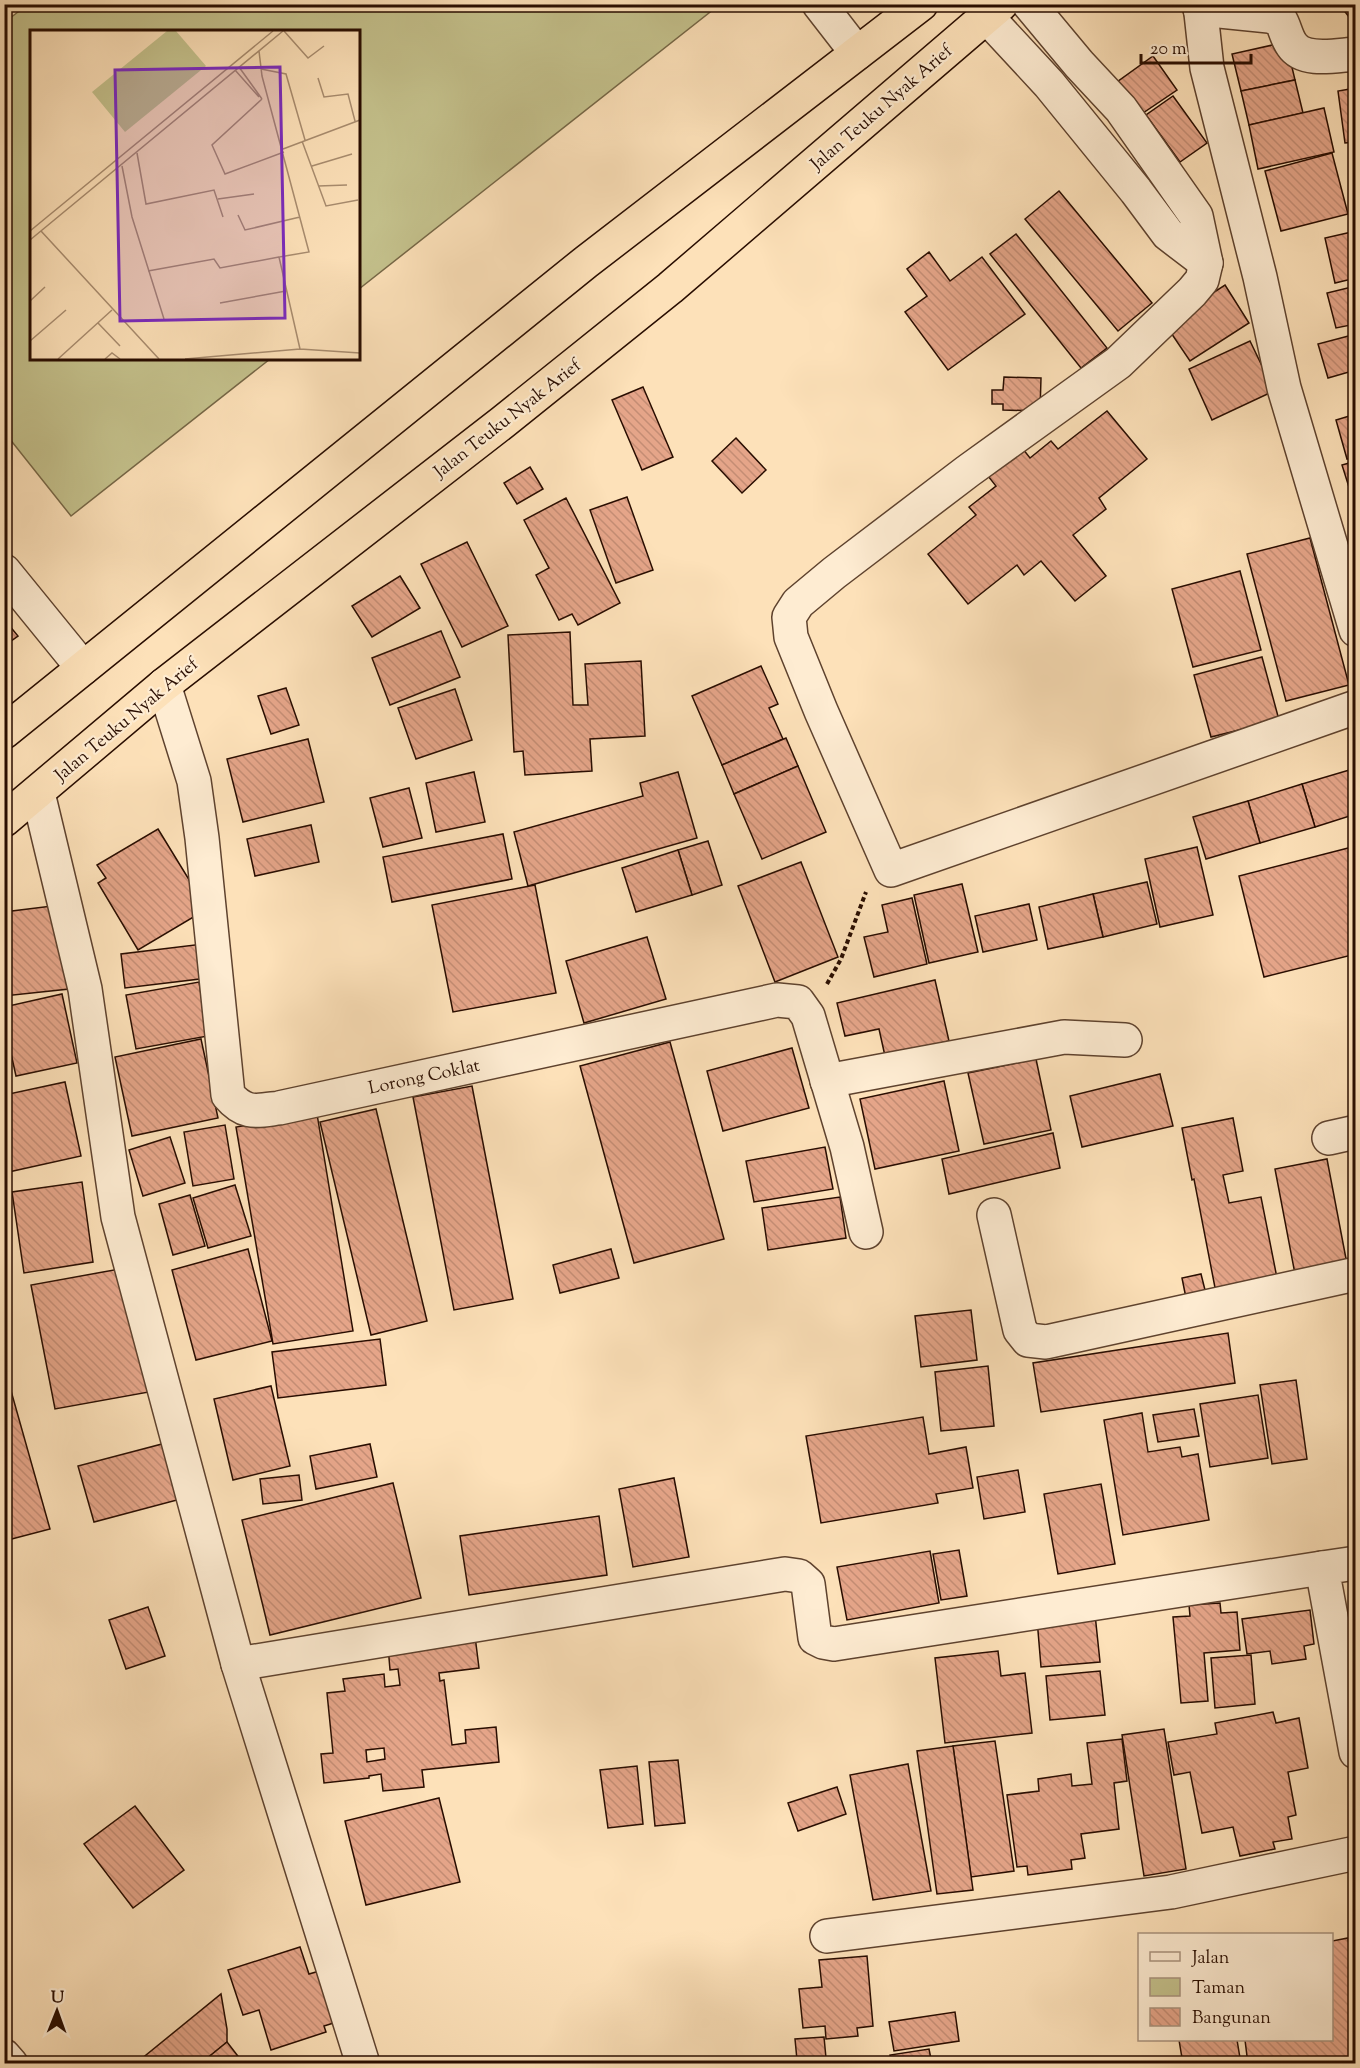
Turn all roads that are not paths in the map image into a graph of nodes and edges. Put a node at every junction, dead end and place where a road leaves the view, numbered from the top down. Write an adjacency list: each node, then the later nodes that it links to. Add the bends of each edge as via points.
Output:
1 (819, 4): 6 (street)
2 (921, 4): 6 (highway)
3 (1029, 4): 8 (street, via 1121,109 1191,207)
4 (1200, 7): 7 (street, via 1280,19 1292,46 1304,54); 10 (street, via 1208,68 1284,388)
5 (993, 10): 8 (street, via 1168,234); 12 (highway, Jalan Teuku Nyak Arief, via 670,288)
6 (857, 53): 11 (highway, via 586,262)
7 (1356, 54)
8 (1206, 263): 13 (street, via 1202,280 1192,292 1118,363 968,471 798,603 789,617 791,637 891,870)
9 (4, 572): 11 (street)
10 (1356, 630)
11 (83, 668): 14 (highway)
12 (164, 685): 15 (highway, Jalan Teuku Nyak Arief); 18 (street, Lorong Coklat, via 194,781 228,1095 237,1106 252,1112 279,1108 777,1000 798,1002 808,1016)
13 (1356, 707)
14 (4, 732)
15 (38, 793): 16 (highway, Jalan Teuku Nyak Arief); 24 (street, via 85,989 118,1217)
16 (4, 820)
17 (1125, 1040): 18 (street, via 1064,1037)
18 (827, 1081): 20 (street)
19 (994, 1215): 21 (street, via 1020,1330 1028,1340 1046,1342)
20 (866, 1232)
21 (1356, 1274)
22 (1356, 1563): 23 (street)
23 (1322, 1568): 24 (street, via 834,1644 815,1638 808,1584 799,1576 785,1574); 25 (street)
24 (238, 1664): 30 (street)
25 (1356, 1752)
26 (1356, 1853): 27 (street, via 1171,1892)
27 (827, 1936)
28 (4, 2056): 29 (street)
29 (11, 2064)
30 (363, 2064)

